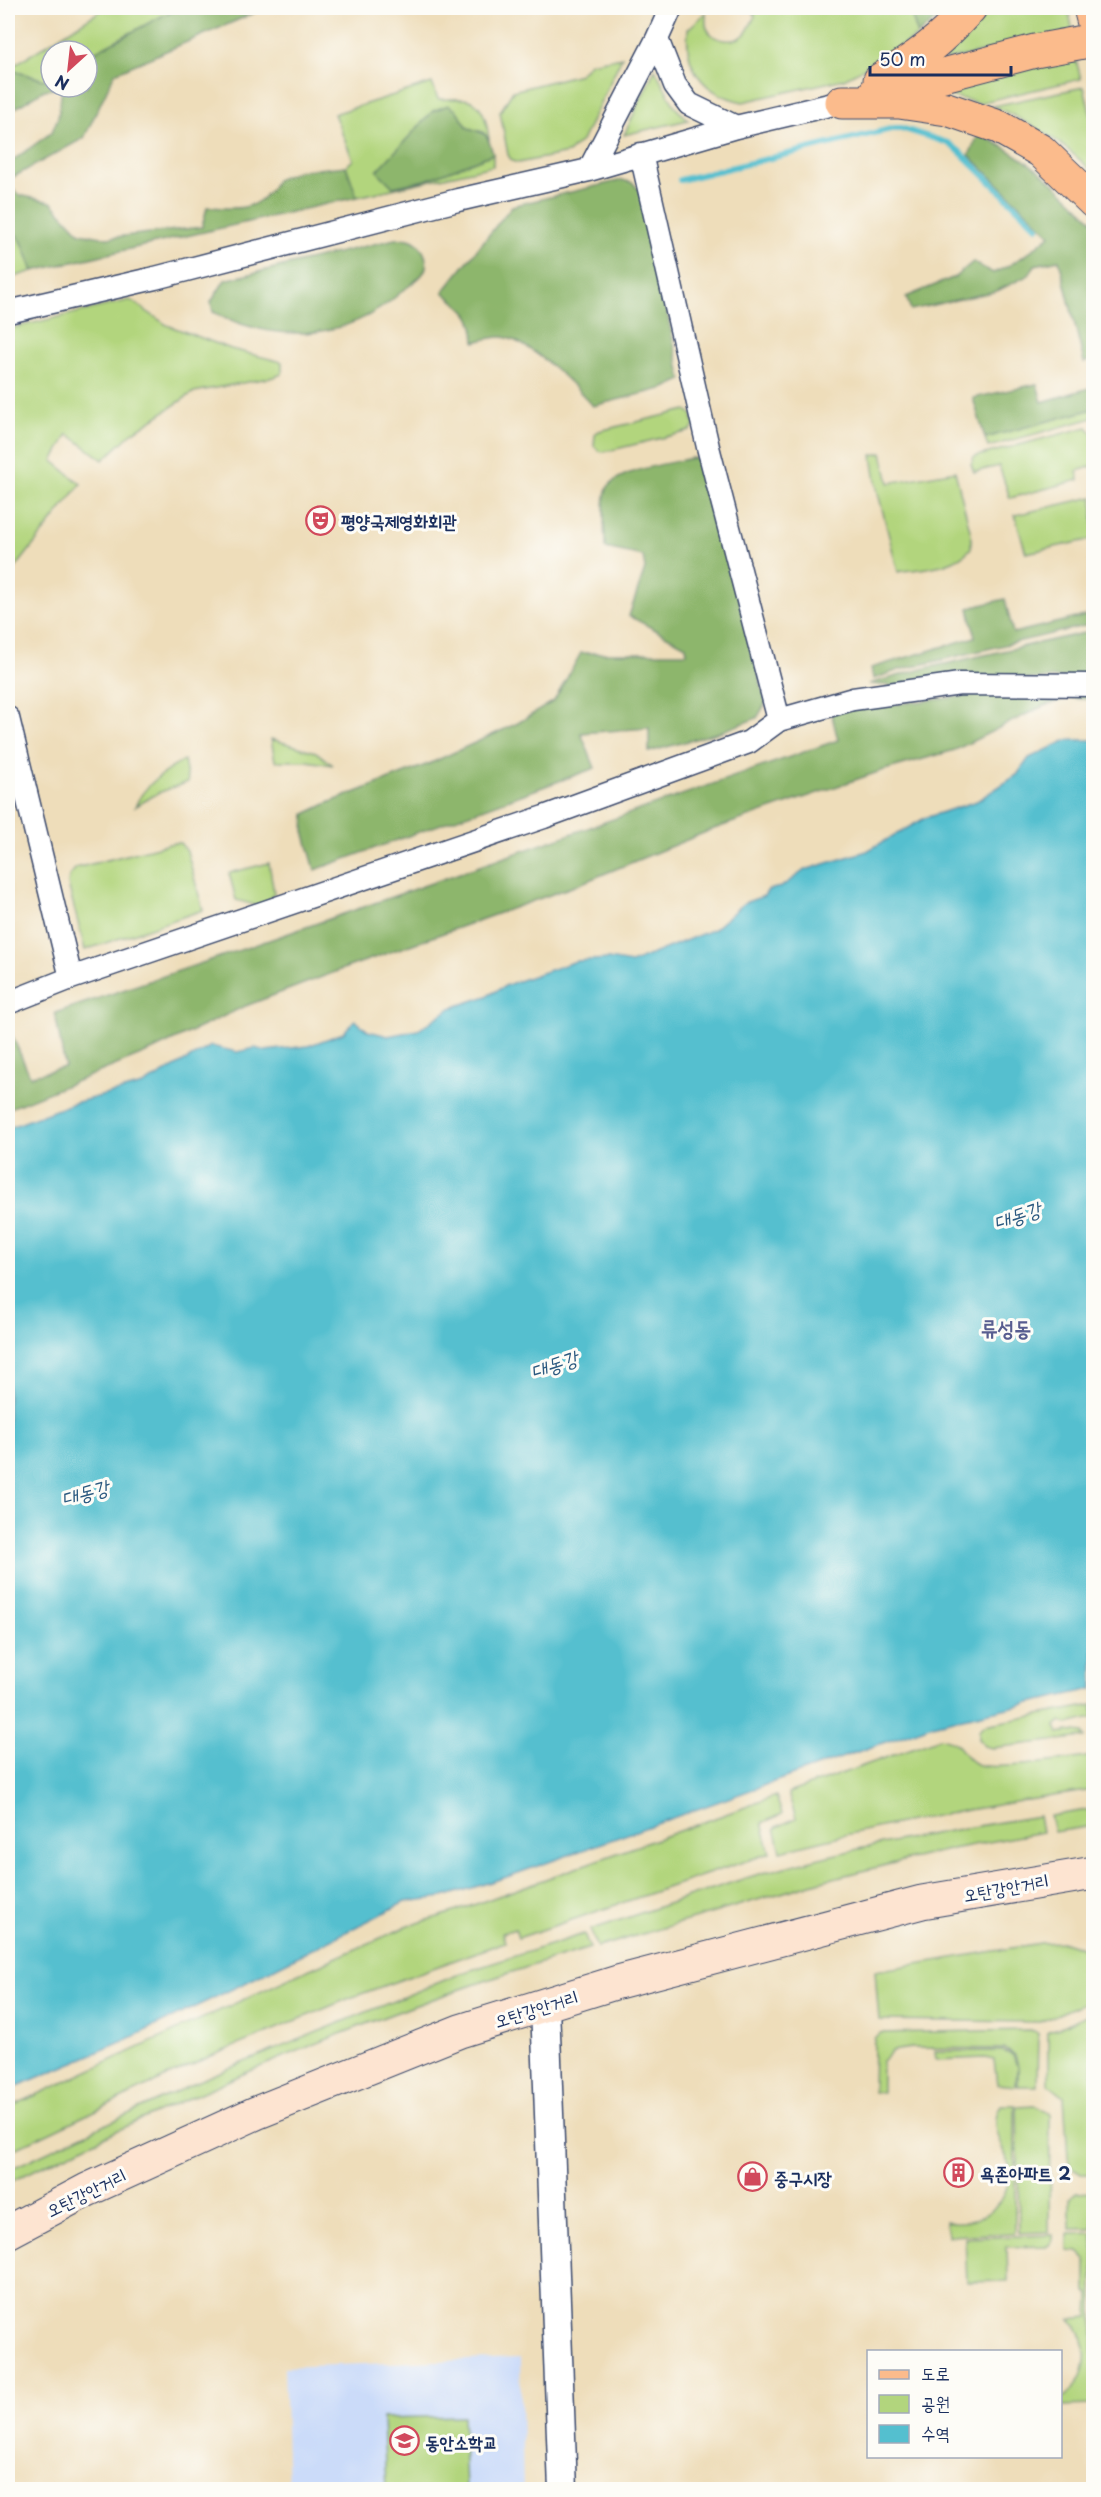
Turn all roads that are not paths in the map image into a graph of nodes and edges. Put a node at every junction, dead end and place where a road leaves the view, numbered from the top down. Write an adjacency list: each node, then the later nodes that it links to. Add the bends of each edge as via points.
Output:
1 (670, 8): 5 (street)
2 (970, 8): 7 (main road, via 918,58)
3 (1090, 8): 4 (main road)
4 (1094, 23)
5 (657, 39): 8 (street, via 675,85 689,104); 10 (street)
6 (1094, 39): 7 (main road)
7 (842, 102): 8 (street); 11 (main road, via 899,102 946,109 999,127 1041,151)
8 (736, 127): 9 (street)
9 (641, 154): 10 (street); 15 (street, via 708,447)
10 (589, 170): 12 (street)
11 (1094, 202)
12 (8, 312)
13 (1094, 685): 15 (street, via 960,684 853,699)
14 (8, 718): 16 (street)
15 (780, 720): 16 (street, via 749,742)
16 (71, 978): 17 (street)
17 (8, 1003)
18 (1094, 1874): 19 (main road, 오탄강안거리, via 922,1902 618,1982)
19 (545, 2006): 20 (main road, 오탄강안거리, via 460,2031 256,2113 87,2190); 21 (street)
20 (8, 2232)
21 (563, 2490)

